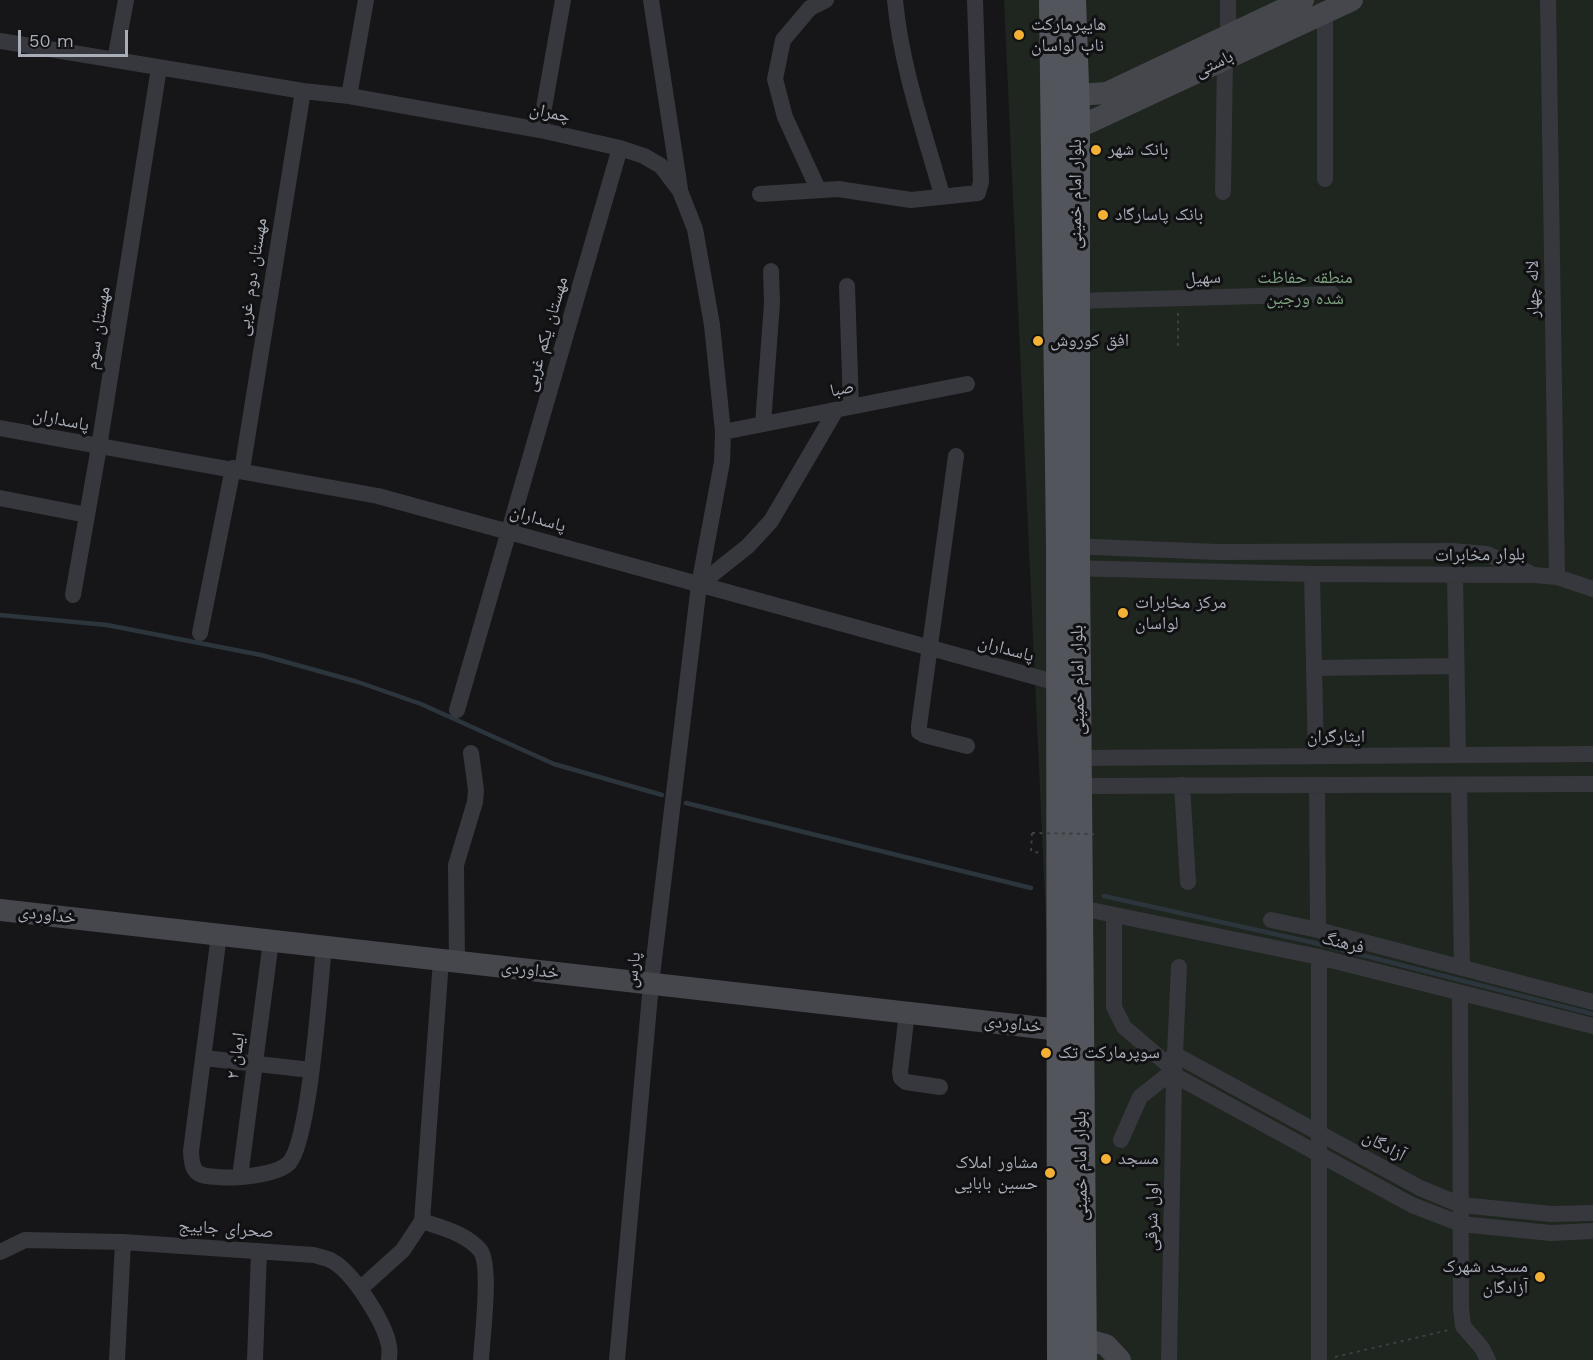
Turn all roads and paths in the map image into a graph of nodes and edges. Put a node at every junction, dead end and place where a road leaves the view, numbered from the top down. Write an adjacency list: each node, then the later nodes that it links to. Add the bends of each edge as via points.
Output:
1 (126, 0): 18 (street)
2 (366, 0): 22 (street)
3 (563, 0): 24 (street)
4 (651, 0): 28 (street)
5 (826, 0): 27 (street, via 810,9 783,40 775,79 785,117)
6 (895, 0): 31 (street, via 907,70)
7 (975, 0): 31 (street, via 981,182 978,193)
8 (1052, 0): 49 (main road, بلوار امام خمینی)
9 (1073, 0): 21 (main road, بلوار امام خمینی)
10 (1228, 0): 15 (street)
11 (1303, 0): 15 (street, باستی)
12 (1352, 0): 14 (street, باستی)
13 (1548, 0): 53 (street, لاله چهار)
14 (1325, 13): 17 (street, باستی); 26 (street)
15 (1228, 35): 21 (street, باستی, via 1107,93)
16 (0, 41): 18 (street, چمران)
17 (1225, 59): 23 (street, باستی); 29 (street)
18 (115, 60): 19 (street, چمران)
19 (159, 68): 20 (street, چمران); 43 (street, مهستان سوم)
20 (303, 91): 22 (street, چمران); 45 (street, مهستان دوم غربی)
21 (1076, 95): 23 (main road, بلوار امام خمینی)
22 (349, 96): 24 (street, چمران)
23 (1077, 128): 36 (main road, بلوار امام خمینی)
24 (540, 130): 25 (street, چمران)
25 (620, 148): 28 (street, چمران, via 661,166); 48 (street, مهستان یکم غربی)
26 (1325, 179)
27 (818, 189): 30 (street); 31 (street, via 912,200)
28 (680, 191): 42 (street, چمران, via 695,229 709,303)
29 (1223, 192)
30 (760, 194)
31 (942, 195)
32 (771, 271): 40 (street)
33 (847, 286): 39 (street)
34 (1332, 294): 35 (street, سهیل)
35 (1178, 298): 36 (street, سهیل); 37 (path)
36 (1076, 301): 49 (main road, بلوار امام خمینی)
37 (1178, 346)
38 (967, 384): 39 (street, صبا)
39 (844, 408): 40 (street, صبا); 54 (street, via 771,521 748,546)
40 (762, 424): 42 (street, صبا)
41 (0, 428): 43 (street, پاسداران)
42 (723, 432): 54 (street, چمران, via 722,462)
43 (99, 447): 45 (street, پاسداران); 47 (street, مهستان سوم)
44 (956, 456): 58 (street)
45 (238, 469): 48 (street, پاسداران, via 378,496); 57 (street, مهستان دوم غربی)
46 (0, 498): 47 (street)
47 (87, 515): 56 (street, مهستان سوم)
48 (509, 531): 54 (street, پاسداران); 62 (street, مهستان یکم غربی)
49 (1067, 557): 50 (street, بلوار مخابرات); 52 (street, بلوار مخابرات, via 1452,551 1487,554); 61 (main road, بلوار امام خمینی); 68 (main road, بلوار امام خمینی)
50 (1312, 574): 51 (street, بلوار مخابرات); 60 (street)
51 (1455, 575): 52 (street, بلوار مخابرات); 59 (street)
52 (1534, 575): 53 (street)
53 (1557, 577): 55 (street)
54 (699, 585): 58 (street, پاسداران); 89 (street, پارس)
55 (1593, 589)
56 (73, 595)
57 (200, 633)
58 (930, 648): 61 (street, پاسداران); 63 (street, via 919,732)
59 (1456, 666): 60 (street); 66 (street)
60 (1314, 668): 67 (street)
61 (1058, 683): 94 (main road, بلوار امام خمینی)
62 (457, 710)
63 (967, 746)
64 (471, 753): 86 (street, via 475,802 456,865)
65 (1593, 754): 66 (street, ایثارگران)
66 (1458, 755): 67 (street, ایثارگران)
67 (1316, 756): 68 (street, ایثارگران)
68 (1078, 758): 72 (main road, بلوار امام خمینی)
69 (1593, 784): 71 (street)
70 (1317, 785): 71 (street); 73 (street); 81 (street)
71 (1459, 785): 88 (street)
72 (1079, 786): 73 (street); 77 (main road, بلوار امام خمینی)
73 (1182, 786): 76 (street)
74 (1094, 834): 75 (path, bridge, via 1032,833)
75 (1031, 851)
76 (1188, 882)
77 (1081, 908): 79 (street, فرهنگ); 114 (main road, بلوار امام خمینی)
78 (0, 910): 82 (street, خداوردی)
79 (1114, 915): 85 (street, فرهنگ); 97 (street, via 1114,1007 1124,1027)
80 (1271, 920): 81 (street)
81 (1318, 930): 88 (street)
82 (219, 935): 83 (street, خداوردی); 95 (street)
83 (271, 941): 84 (street, خداوردی); 96 (street, ایمان ۲)
84 (324, 946): 86 (street, خداوردی); 98 (street)
85 (1319, 957): 90 (street, فرهنگ); 100 (street)
86 (449, 961): 89 (street, خداوردی); 106 (street)
87 (1179, 967): 97 (street, اول شرقی)
88 (1462, 968): 91 (street)
89 (651, 984): 92 (street, خداوردی); 120 (street, پارس)
90 (1460, 993): 93 (street, فرهنگ); 104 (street)
91 (1593, 1002)
92 (907, 1012): 94 (street, خداوردی); 99 (street, via 901,1078)
93 (1593, 1026)
94 (1060, 1030): 114 (main road, بلوار امام خمینی)
95 (204, 1058): 96 (street); 103 (street, via 191,1167 208,1176)
96 (255, 1064): 98 (street); 103 (street, ایمان ۲)
97 (1174, 1066): 100 (street, آزادگان); 101 (street, via 1140,1097); 102 (street); 122 (street, اول شرقی)
98 (311, 1070): 103 (street, via 294,1156 279,1171)
99 (940, 1087)
100 (1319, 1134): 102 (street); 104 (street, آزادگان, via 1420,1188)
101 (1121, 1140)
102 (1319, 1155): 107 (street, via 1412,1204); 115 (street)
103 (240, 1177)
104 (1461, 1205): 105 (street, آزادگان, via 1551,1214); 107 (street)
105 (1593, 1213)
106 (422, 1221): 112 (street, via 403,1250); 119 (street, via 458,1234 481,1251 487,1274)
107 (1461, 1224): 108 (street, via 1551,1233); 113 (street)
108 (1593, 1231)
109 (123, 1242): 110 (street, صحرای جاییج); 111 (street, صحرای جاییج, via 25,1240); 116 (street)
110 (259, 1251): 112 (street, صحرای جاییج, via 314,1255 333,1261); 117 (street)
111 (0, 1252)
112 (360, 1289): 118 (street, صحرای جاییج, via 379,1320 389,1346)
113 (1463, 1326): 115 (path); 123 (street)
114 (1072, 1350): 121 (street, via 1106,1346)
115 (1326, 1359)
116 (117, 1360)
117 (255, 1360)
118 (389, 1360)
119 (481, 1360)
120 (617, 1360)
121 (1120, 1360)
122 (1169, 1360)
123 (1488, 1360)

